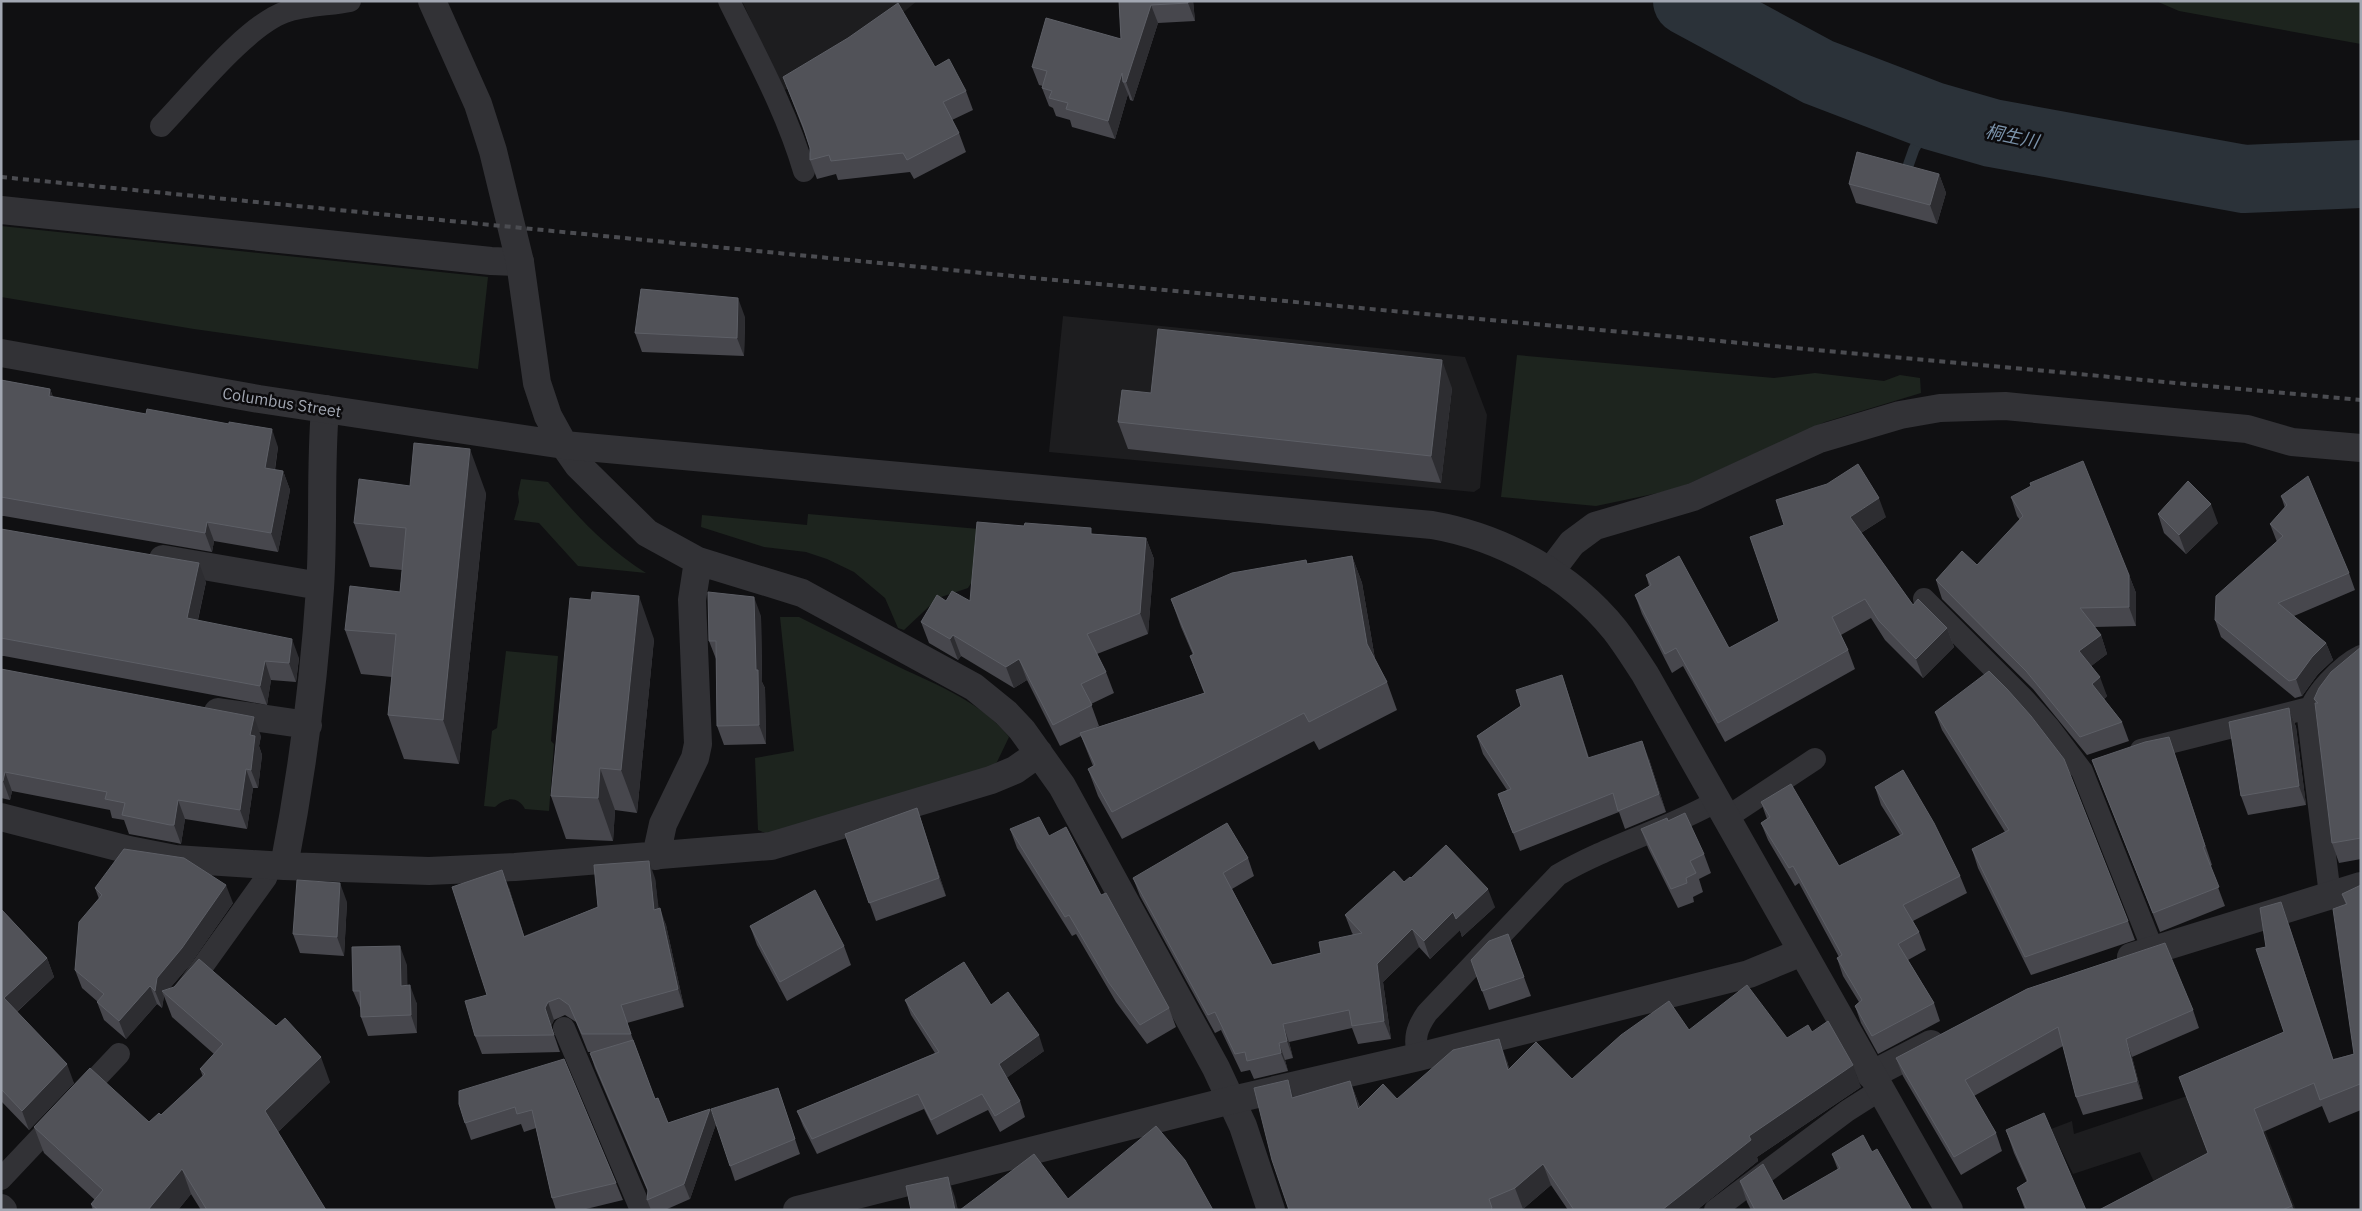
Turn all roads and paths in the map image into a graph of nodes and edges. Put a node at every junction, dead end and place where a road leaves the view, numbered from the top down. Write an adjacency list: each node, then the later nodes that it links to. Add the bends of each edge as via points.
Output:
1 (350, 1): 4 (lane, via 287,11 270,19 250,33)
2 (432, 1): 7 (street, via 478,104 503,188)
3 (730, 1): 5 (lane, via 798,150)
4 (161, 126)
5 (804, 171)
6 (1, 210): 7 (street)
7 (520, 262): 10 (street, via 536,383 548,416)
8 (1, 353): 9 (street, Columbus Street)
9 (325, 409): 10 (street, Columbus Street); 15 (street)
10 (564, 445): 13 (street, via 578,465 647,534); 14 (street, Columbus Street, via 1432,526 1497,543)
11 (2361, 448): 14 (street, via 2292,442 2247,429 2005,406 1940,408 1819,439 1693,497 1595,526 1572,543)
12 (139, 555): 15 (street)
13 (698, 561): 21 (street, via 802,593 974,687 1006,713); 26 (street, via 692,600 698,744 695,758 663,824)
14 (1550, 572): 24 (street, Columbus Street, via 1614,629 1645,674)
15 (320, 586): 20 (street)
16 (1924, 599): 30 (lane, via 2090,768)
17 (2361, 656): 19 (lane, via 2340,671)
18 (192, 707): 20 (street)
19 (2309, 708): 22 (lane); 29 (lane)
20 (308, 726): 27 (street)
21 (1039, 753): 26 (street, via 1015,770 991,780 771,846); 39 (street, via 1062,786)
22 (2123, 756)
23 (1815, 759): 24 (lane)
24 (1722, 810): 31 (street, Columbus Street); 37 (lane, via 1681,820 1558,874 1427,1012 1416,1029)
25 (1, 817): 27 (street, via 175,859)
26 (656, 856): 27 (street, via 430,871)
27 (278, 866): 33 (lane)
28 (2361, 886): 29 (street)
29 (2330, 895): 30 (street)
30 (2153, 950): 32 (street)
31 (1802, 952): 37 (street, via 1749,974); 38 (street, Columbus Street)
32 (2111, 964)
33 (174, 1004)
34 (564, 1028): 42 (lane)
35 (1952, 1032): 38 (street)
36 (119, 1054): 40 (lane)
37 (1418, 1057): 39 (street)
38 (1876, 1082): 45 (lane, via 1847,1111); 46 (street, Columbus Street)
39 (1232, 1100): 41 (street); 44 (street)
40 (1, 1180)
41 (826, 1206): 43 (street)
42 (641, 1210)
43 (797, 1210)
44 (1271, 1210)
45 (1715, 1210)
46 (1949, 1210)

